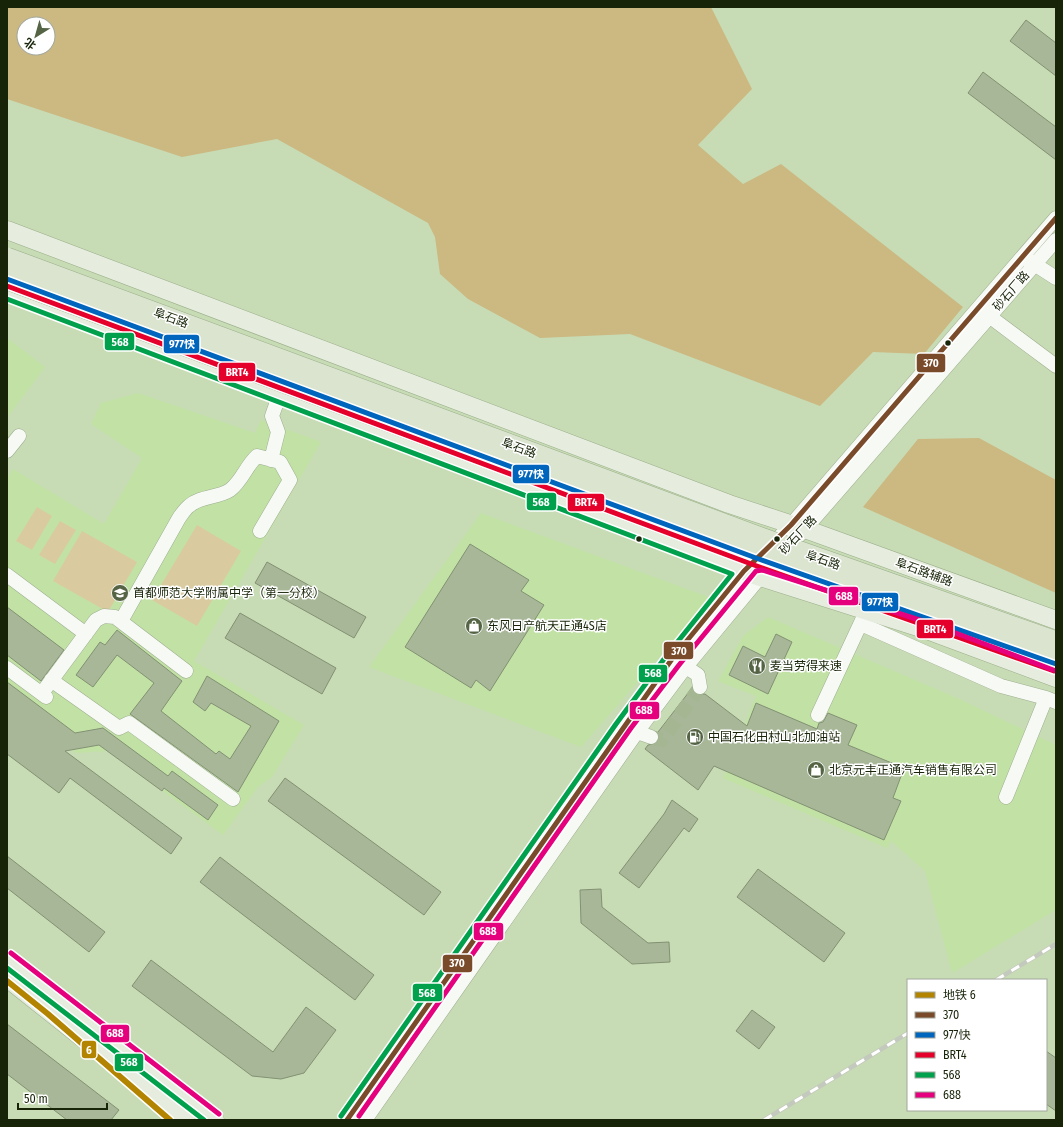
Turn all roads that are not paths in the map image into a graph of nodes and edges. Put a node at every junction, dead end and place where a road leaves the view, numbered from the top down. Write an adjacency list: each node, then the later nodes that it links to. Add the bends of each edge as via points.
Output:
1 (1056, 218): 4 (street, 砂石厂路)
2 (7, 230): 16 (main road, 阜石路, via 714,498)
3 (1056, 240): 6 (street, 砂石厂路)
4 (1023, 256): 6 (street); 16 (street, 砂石厂路)
5 (7, 258): 24 (highway, 阜石路, bridge, via 753,536)
6 (1035, 264): 7 (street); 10 (street, 砂石厂路)
7 (1056, 278)
8 (7, 279): 25 (highway, 阜石路, bridge, via 742,553)
9 (7, 292): 12 (main road)
10 (990, 316): 11 (street); 16 (street, 砂石厂路)
11 (1056, 366)
12 (279, 396): 15 (street, via 272,416 278,432); 18 (main road)
13 (18, 436): 14 (street)
14 (7, 451)
15 (271, 460): 17 (street, via 280,462 290,480); 22 (street, via 257,456 251,461 239,482 228,491 189,505 179,518)
16 (798, 527): 18 (street, 砂石厂路); 21 (main road, 阜石路辅路)
17 (260, 531)
18 (752, 574): 20 (main road); 26 (street, 砂石厂路); 42 (street, 砂石厂路, via 672,660)
19 (7, 575): 23 (street)
20 (864, 617): 29 (main road, via 928,630); 32 (street, via 1002,686); 33 (street)
21 (1056, 620)
22 (121, 621): 23 (street, via 115,617 104,616 96,620); 28 (street)
23 (86, 634): 30 (street)
24 (1056, 642)
25 (1056, 664)
26 (686, 667): 31 (street, via 698,675); 34 (street, 砂石厂路)
27 (7, 668): 30 (street, via 44,695)
28 (186, 671)
29 (1056, 678)
30 (51, 680): 37 (street, via 119,728 129,723)
31 (700, 687)
32 (1051, 700): 36 (street)
33 (818, 715)
34 (637, 732): 35 (street); 43 (street, 砂石厂路)
35 (651, 737)
36 (1006, 797)
37 (233, 799)
38 (7, 959): 41 (main road)
39 (7, 978): 40 (main road)
40 (186, 1120)
41 (215, 1120)
42 (347, 1120)
43 (365, 1120)

